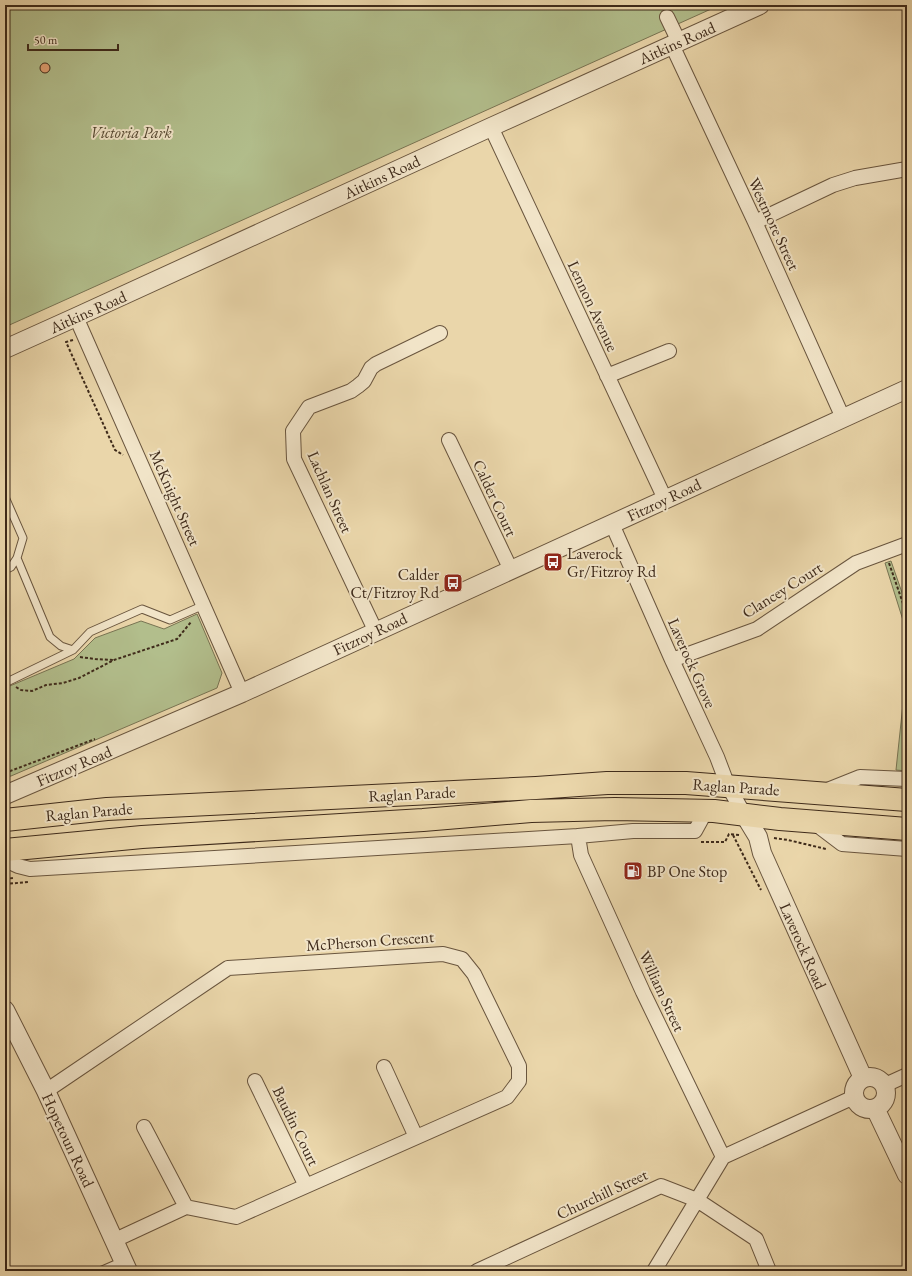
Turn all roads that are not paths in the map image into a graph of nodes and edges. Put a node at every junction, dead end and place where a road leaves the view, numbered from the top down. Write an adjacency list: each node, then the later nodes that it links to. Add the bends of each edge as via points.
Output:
1 (760, 5): 3 (street, Aitkins Road)
2 (667, 18): 3 (street, Westmore Street)
3 (675, 44): 4 (street, Aitkins Road); 6 (street, Westmore Street)
4 (491, 127): 7 (street, Aitkins Road); 11 (street, Lennon Avenue)
5 (907, 169): 6 (street, via 855,178 833,185)
6 (755, 222): 13 (street, Westmore Street)
7 (76, 317): 9 (street, Aitkins Road); 22 (street, McKnight Street)
8 (440, 333): 23 (street, Lachlan Street, via 376,364 362,384 309,407 292,431 294,459)
9 (5, 348)
10 (668, 351): 11 (street)
11 (607, 376): 16 (street, Lennon Avenue)
12 (907, 388): 13 (street, Fitzroy Road)
13 (843, 418): 16 (street, Fitzroy Road)
14 (449, 440): 21 (street, Calder Court)
15 (5, 497): 19 (lane, via 23,538)
16 (665, 499): 17 (street, Fitzroy Road)
17 (612, 524): 21 (street, Fitzroy Road); 25 (street, Laverock Grove)
18 (907, 544): 25 (street, Clancey Court, via 856,564 757,629)
19 (17, 558): 20 (lane, via 11,567); 24 (lane, via 50,637 61,646)
20 (5, 570)
21 (510, 570): 23 (street, Fitzroy Road)
22 (199, 607): 24 (lane, via 170,620 142,609 90,632); 27 (street, McKnight Street)
23 (376, 632): 27 (street, Fitzroy Road)
24 (72, 650): 26 (lane)
25 (672, 660): 29 (street, Laverock Grove)
26 (7, 682)
27 (242, 693): 31 (street, Fitzroy Road)
28 (907, 779): 30 (street, Raglan Parade, via 860,777)
29 (728, 786): 30 (highway, Raglan Parade); 34 (street, Laverock Grove); 35 (highway, Raglan Parade, via 607,783 108,809)
30 (819, 793): 32 (highway, Raglan Parade)
31 (5, 795)
32 (907, 800)
33 (706, 811): 34 (highway, Raglan Parade); 38 (street, Raglan Parade, via 695,831 633,831); 39 (highway, Raglan Parade, via 615,809 531,812 142,837)
34 (744, 814): 36 (highway, Raglan Parade); 45 (street, Laverock Road, via 758,837 764,858)
35 (5, 820)
36 (813, 822): 37 (highway, Raglan Parade); 40 (street, via 842,844)
37 (907, 829)
38 (578, 836): 41 (street, Raglan Parade, via 30,869); 53 (street, William Street, via 581,855 643,992)
39 (5, 850)
40 (907, 850)
41 (5, 860)
42 (5, 1010): 48 (street, Hopetoun Road)
43 (384, 1068): 52 (street)
44 (907, 1075): 47 (street)
45 (863, 1078): 47 (street, via 875,1077); 49 (street, via 855,1086)
46 (255, 1081): 55 (street, Baudin Court)
47 (885, 1086): 50 (street, via 886,1096 880,1106)
48 (46, 1091): 52 (street, McPherson Crescent, via 228,968 443,954 462,959 474,974 519,1066 519,1082 507,1097); 58 (street, Hopetoun Road)
49 (854, 1097): 50 (street, via 862,1107); 53 (street)
50 (875, 1108): 54 (street)
51 (144, 1127): 57 (street)
52 (416, 1137): 55 (street, McPherson Crescent)
53 (723, 1157): 56 (street)
54 (907, 1175)
55 (306, 1186): 57 (street, McPherson Crescent, via 236,1217)
56 (697, 1200): 61 (street, Churchill Street, via 661,1186); 62 (street); 63 (street, Churchill Street, via 756,1239)
57 (186, 1207): 58 (street)
58 (114, 1240): 59 (street, Hopetoun Road)
59 (126, 1266): 60 (lane)
60 (100, 1271)
61 (478, 1271)
62 (654, 1271)
63 (769, 1271)

